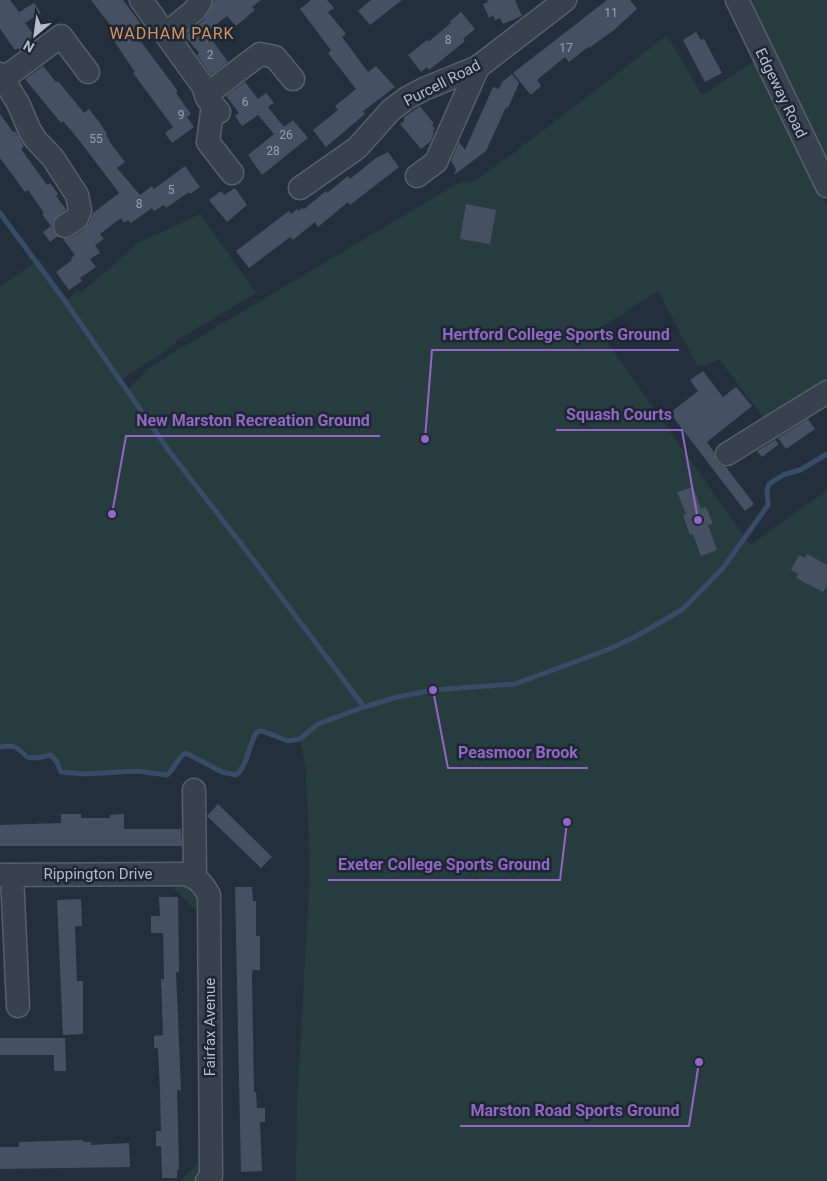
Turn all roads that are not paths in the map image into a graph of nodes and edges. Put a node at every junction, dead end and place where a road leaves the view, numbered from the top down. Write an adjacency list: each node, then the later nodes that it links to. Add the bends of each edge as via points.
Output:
1 (141, 0): 5 (street)
2 (201, 0): 5 (street, via 195,10)
3 (737, 0): 13 (street, Edgeway Road)
4 (556, 3): 6 (street, Purcell Road)
5 (166, 34): 10 (street)
6 (478, 66): 12 (street, via 436,162); 14 (street, Purcell Road, via 407,98 357,148)
7 (88, 72): 8 (street, via 61,36)
8 (2, 77): 15 (street, via 18,102 30,131 53,158 77,195 80,210 77,218)
9 (293, 79): 10 (street, via 275,57 260,54)
10 (213, 104): 11 (street, via 208,142)
11 (232, 173)
12 (417, 176)
13 (827, 186)
14 (300, 188)
15 (65, 226)
16 (827, 392): 17 (street)
17 (727, 454)
18 (194, 790): 20 (street)
19 (6, 875): 20 (street, Rippington Drive, via 185,874); 21 (street)
20 (195, 877): 22 (street, Fairfax Avenue, via 209,895 211,1176)
21 (18, 1006)
22 (207, 1181)

